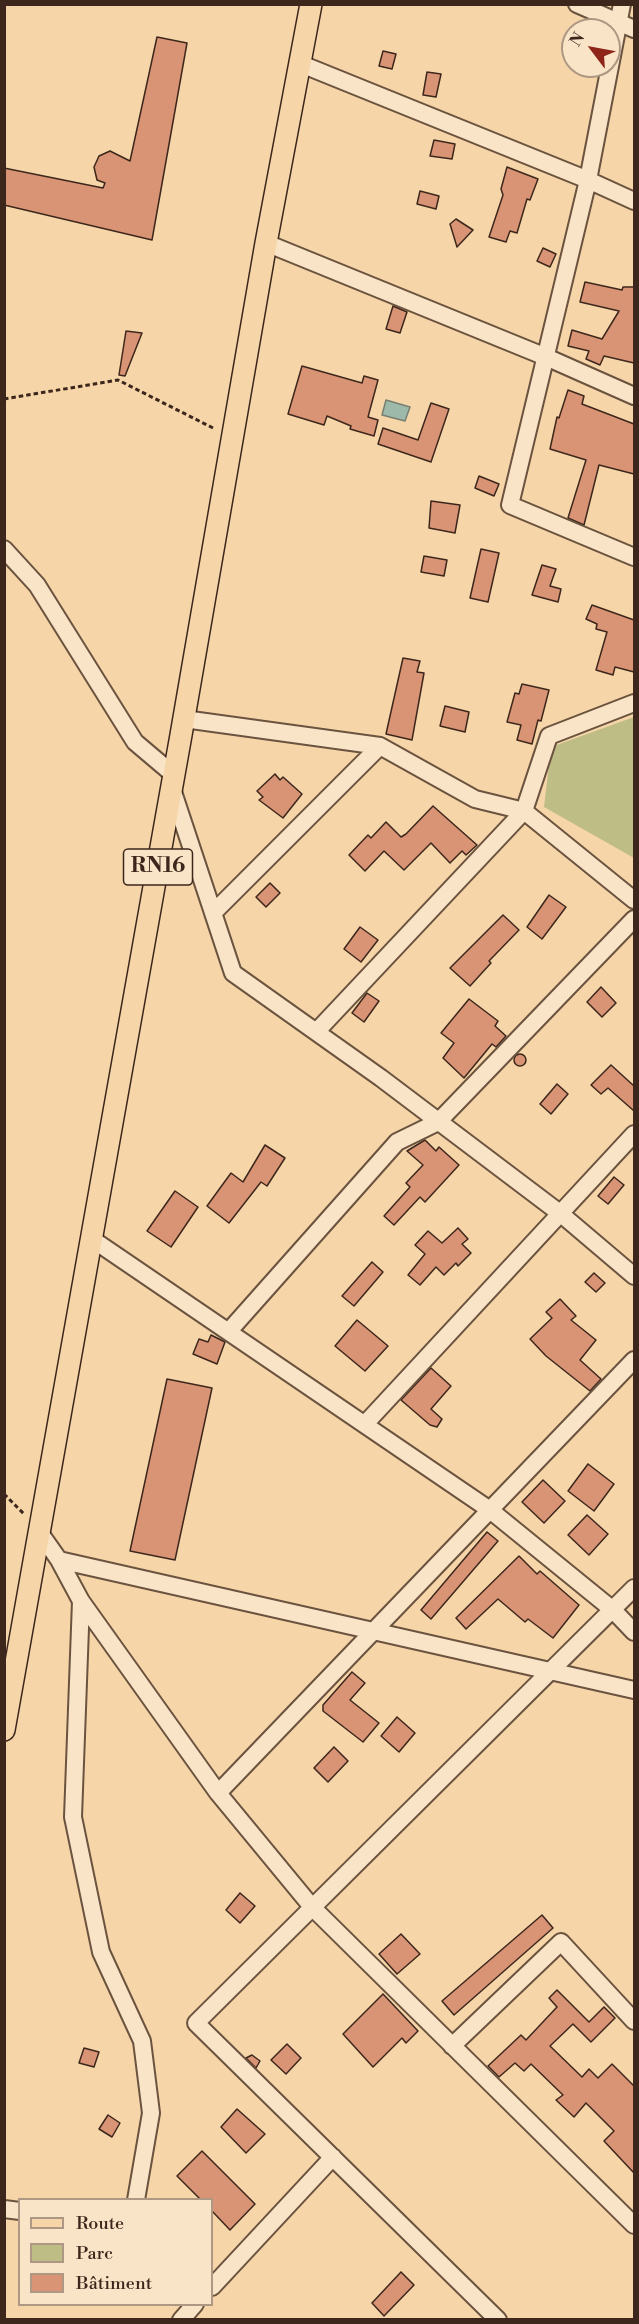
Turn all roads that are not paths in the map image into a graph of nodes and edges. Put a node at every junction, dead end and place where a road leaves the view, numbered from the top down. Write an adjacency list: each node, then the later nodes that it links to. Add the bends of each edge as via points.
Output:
1 (311, 4): 5 (main road, RN16)
2 (577, 4): 4 (street)
3 (622, 4): 4 (street)
4 (627, 26): 6 (street)
5 (302, 64): 6 (street); 8 (main road, RN16)
6 (588, 180): 7 (street); 9 (street)
7 (634, 201)
8 (266, 243): 9 (street); 14 (main road, RN16)
9 (546, 357): 10 (street); 12 (street, via 510,505)
10 (634, 396)
11 (4, 549): 16 (street, via 37,585 135,742)
12 (634, 557)
13 (634, 703): 17 (street, via 549,736)
14 (184, 719): 15 (street); 16 (main road, RN16)
15 (380, 746): 17 (street, via 475,799); 19 (street)
16 (173, 782): 19 (street); 25 (main road, RN16)
17 (524, 811): 18 (street); 21 (street)
18 (634, 900)
19 (213, 913): 21 (street, via 233,972)
20 (634, 919): 22 (street)
21 (316, 1032): 22 (street)
22 (438, 1122): 24 (street); 27 (street, via 397,1142)
23 (634, 1134): 24 (street)
24 (561, 1214): 26 (street); 29 (street)
25 (92, 1239): 27 (street); 31 (main road, RN16)
26 (634, 1276)
27 (229, 1331): 29 (street)
28 (634, 1360): 30 (street)
29 (365, 1424): 30 (street)
30 (490, 1510): 35 (street); 36 (street)
31 (40, 1533): 32 (street); 40 (main road, RN16)
32 (59, 1560): 34 (street); 36 (street)
33 (634, 1588): 35 (street)
34 (81, 1601): 41 (street); 46 (street, via 73,1817 101,1952 142,2041 151,2113)
35 (613, 1610): 37 (street); 38 (street)
36 (374, 1631): 38 (street); 41 (street)
37 (634, 1632)
38 (553, 1671): 39 (street); 42 (street)
39 (634, 1690)
40 (4, 1730)
41 (218, 1793): 42 (street)
42 (312, 1907): 44 (street); 45 (street, via 196,2023)
43 (634, 2021): 44 (street, via 561,1942)
44 (452, 2046): 47 (street)
45 (333, 2157): 48 (street); 51 (street)
46 (136, 2198)
47 (634, 2225)
48 (213, 2286)
49 (193, 2306): 50 (street)
50 (181, 2319)
51 (498, 2319)

